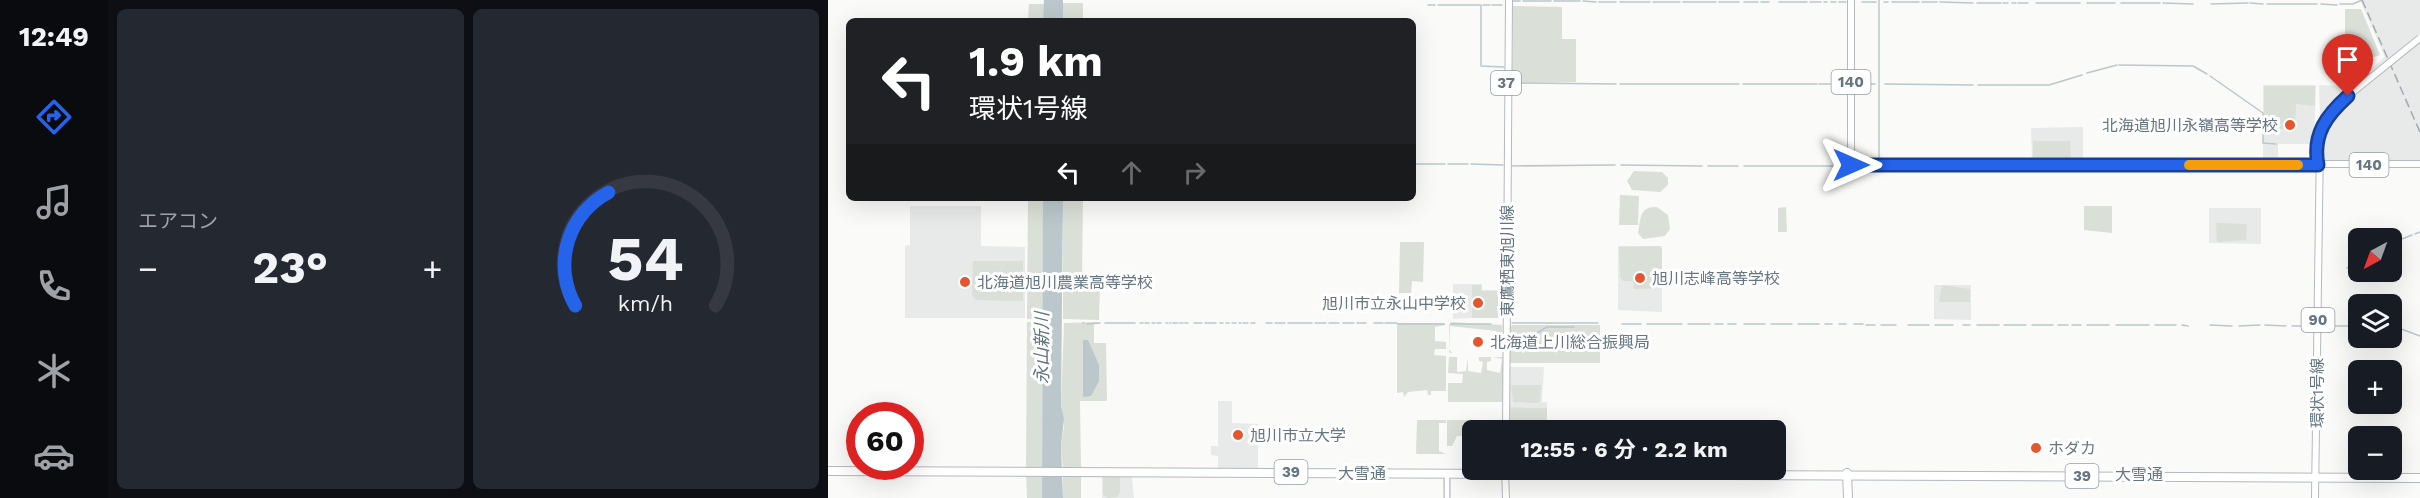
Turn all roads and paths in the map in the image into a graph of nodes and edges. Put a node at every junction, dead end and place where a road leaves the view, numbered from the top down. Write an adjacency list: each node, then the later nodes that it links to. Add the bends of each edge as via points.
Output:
1 (1508, 0): 6 (main road, 東鷹栖東旭川線 / 37)
2 (1851, 0): 5 (main road, 140, via 1851,165)
3 (2420, 39): 5 (main road, 環状1号線 / 90, bridge, via 2334,112 2323,128)
4 (2420, 164): 5 (main road, 140)
5 (2318, 165): 12 (main road, 環状1号線 / 90)
6 (1506, 420)
7 (828, 471): 9 (highway, 大雪通 / 39)
8 (1462, 472): 9 (highway, 大雪通 / 39)
9 (1447, 473): 16 (main road)
10 (1786, 474): 11 (highway, 大雪通 / 39)
11 (1849, 474): 12 (highway, 大雪通 / 39); 18 (highway)
12 (2316, 476): 13 (highway, 大雪通 / 39); 15 (main road, 環状1号線 / 90)
13 (2420, 476)
14 (1505, 480): 17 (main road)
15 (2316, 495)
16 (1447, 498)
17 (1506, 498)
18 (1849, 498)

